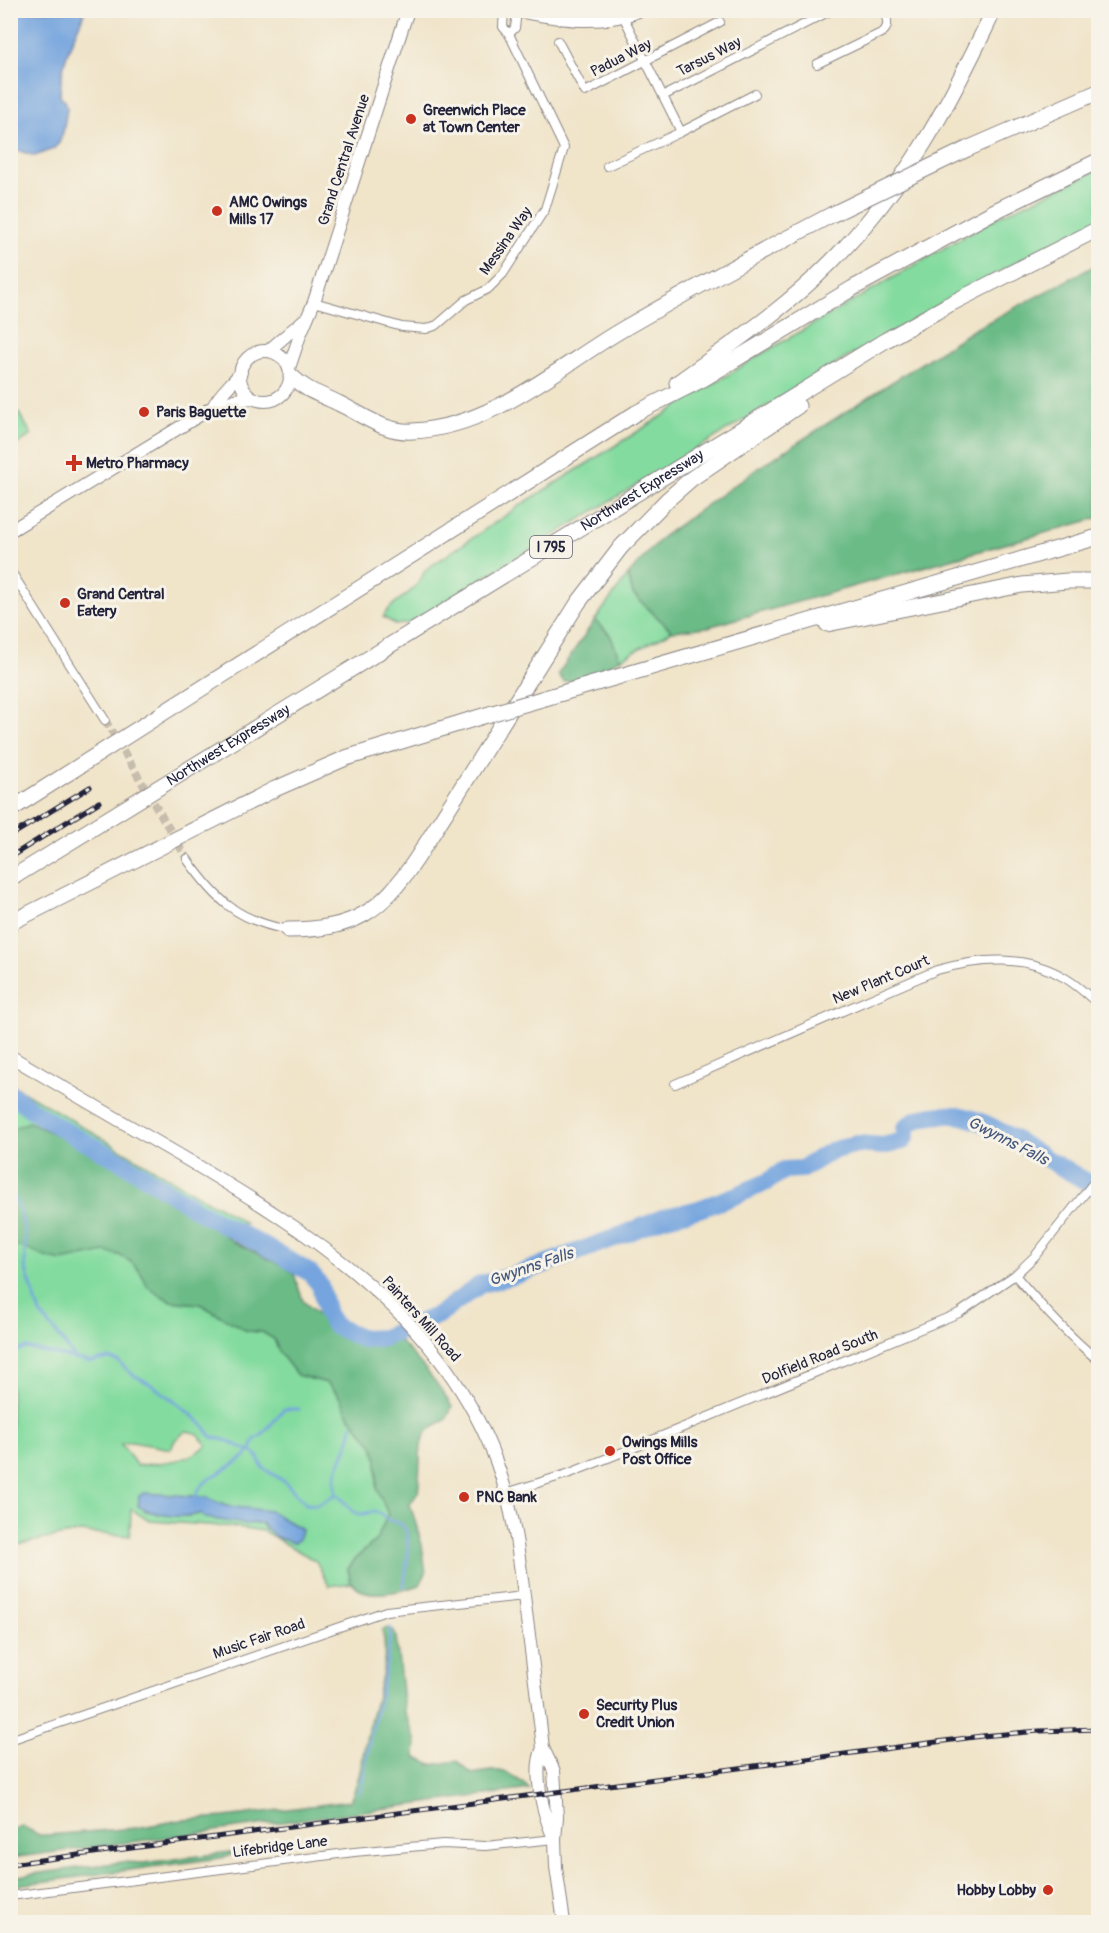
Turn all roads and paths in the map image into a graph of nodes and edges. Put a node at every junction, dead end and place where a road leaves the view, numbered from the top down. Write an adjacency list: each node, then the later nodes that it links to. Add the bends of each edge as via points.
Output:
1 (408, 10): 24 (main road, Grand Central Avenue)
2 (504, 10): 12 (street, Messina Way, via 503,27)
3 (512, 10): 9 (main road)
4 (641, 10): 10 (main road)
5 (832, 10): 19 (street, Tarsus Way)
6 (883, 10): 15 (street, via 888,21 883,32)
7 (987, 10): 16 (highway)
8 (994, 10): 16 (highway)
9 (517, 11): 10 (main road, via 573,20); 12 (street, via 515,28)
10 (623, 16): 14 (street)
11 (720, 22): 14 (street, Padua Way)
12 (509, 34): 24 (street, Messina Way, via 564,148 545,209 503,274 488,289 426,329 402,327)
13 (558, 41): 14 (street, Padua Way, via 585,92)
14 (645, 61): 19 (street)
15 (817, 64)
16 (964, 75): 32 (highway, via 912,164 831,263 760,324)
17 (1098, 92): 29 (highway, bridge, via 967,149 831,215 621,330 498,407 454,424 412,432 380,425 304,388)
18 (755, 93): 20 (street)
19 (663, 96): 20 (street)
20 (681, 132): 22 (street)
21 (1098, 161): 32 (highway, via 993,212 853,288 703,379)
22 (607, 166)
23 (1098, 229): 26 (highway, Northwest Expressway / I 795)
24 (314, 302): 25 (main road, Grand Central Avenue)
25 (307, 318): 27 (main road, Grand Central Avenue); 29 (main road, Grand Central Avenue)
26 (886, 340): 41 (highway, Northwest Expressway / I 795); 43 (highway, via 870,358 691,479 621,547 578,603 417,858 389,895 352,921)
27 (268, 351): 28 (main road, Grand Central Avenue, via 248,357); 29 (main road, via 279,355)
28 (240, 372): 30 (main road, via 244,389); 31 (main road, Grand Central Avenue)
29 (290, 372): 30 (main road, Grand Central Avenue, via 290,384 281,395 265,401)
30 (253, 398): 31 (main road, Grand Central Avenue)
31 (213, 407): 33 (main road, Grand Central Avenue)
32 (636, 413): 39 (highway)
33 (10, 531)
34 (1098, 537): 37 (highway)
35 (10, 570): 38 (street)
36 (1098, 581): 37 (highway, via 1022,585)
37 (727, 645): 42 (highway, bridge, via 346,758 275,789)
38 (105, 720)
39 (10, 810)
40 (188, 859): 43 (street, via 211,890 238,914)
41 (10, 879)
42 (10, 922)
43 (288, 930)
44 (1098, 1004): 46 (street, New Plant Court, via 1066,979 1035,965 997,960 958,964)
45 (10, 1056): 50 (main road, Painters Mill Road, via 272,1210 347,1265 396,1309 450,1373 468,1401)
46 (675, 1084)
47 (1098, 1177): 48 (street, Dolfield Road South)
48 (1015, 1275): 49 (street, via 1047,1314); 50 (street, Dolfield Road South, via 972,1305 923,1329 578,1470)
49 (1098, 1360)
50 (506, 1493): 51 (main road, Painters Mill Road)
51 (524, 1596): 52 (street, Music Fair Road, via 386,1611); 53 (main road, Painters Mill Road, via 543,1748 554,1771)
52 (10, 1740)
53 (555, 1839): 54 (street, Lifebridge Lane, via 354,1852); 55 (main road, Painters Mill Road)
54 (10, 1896)
55 (564, 1923)

